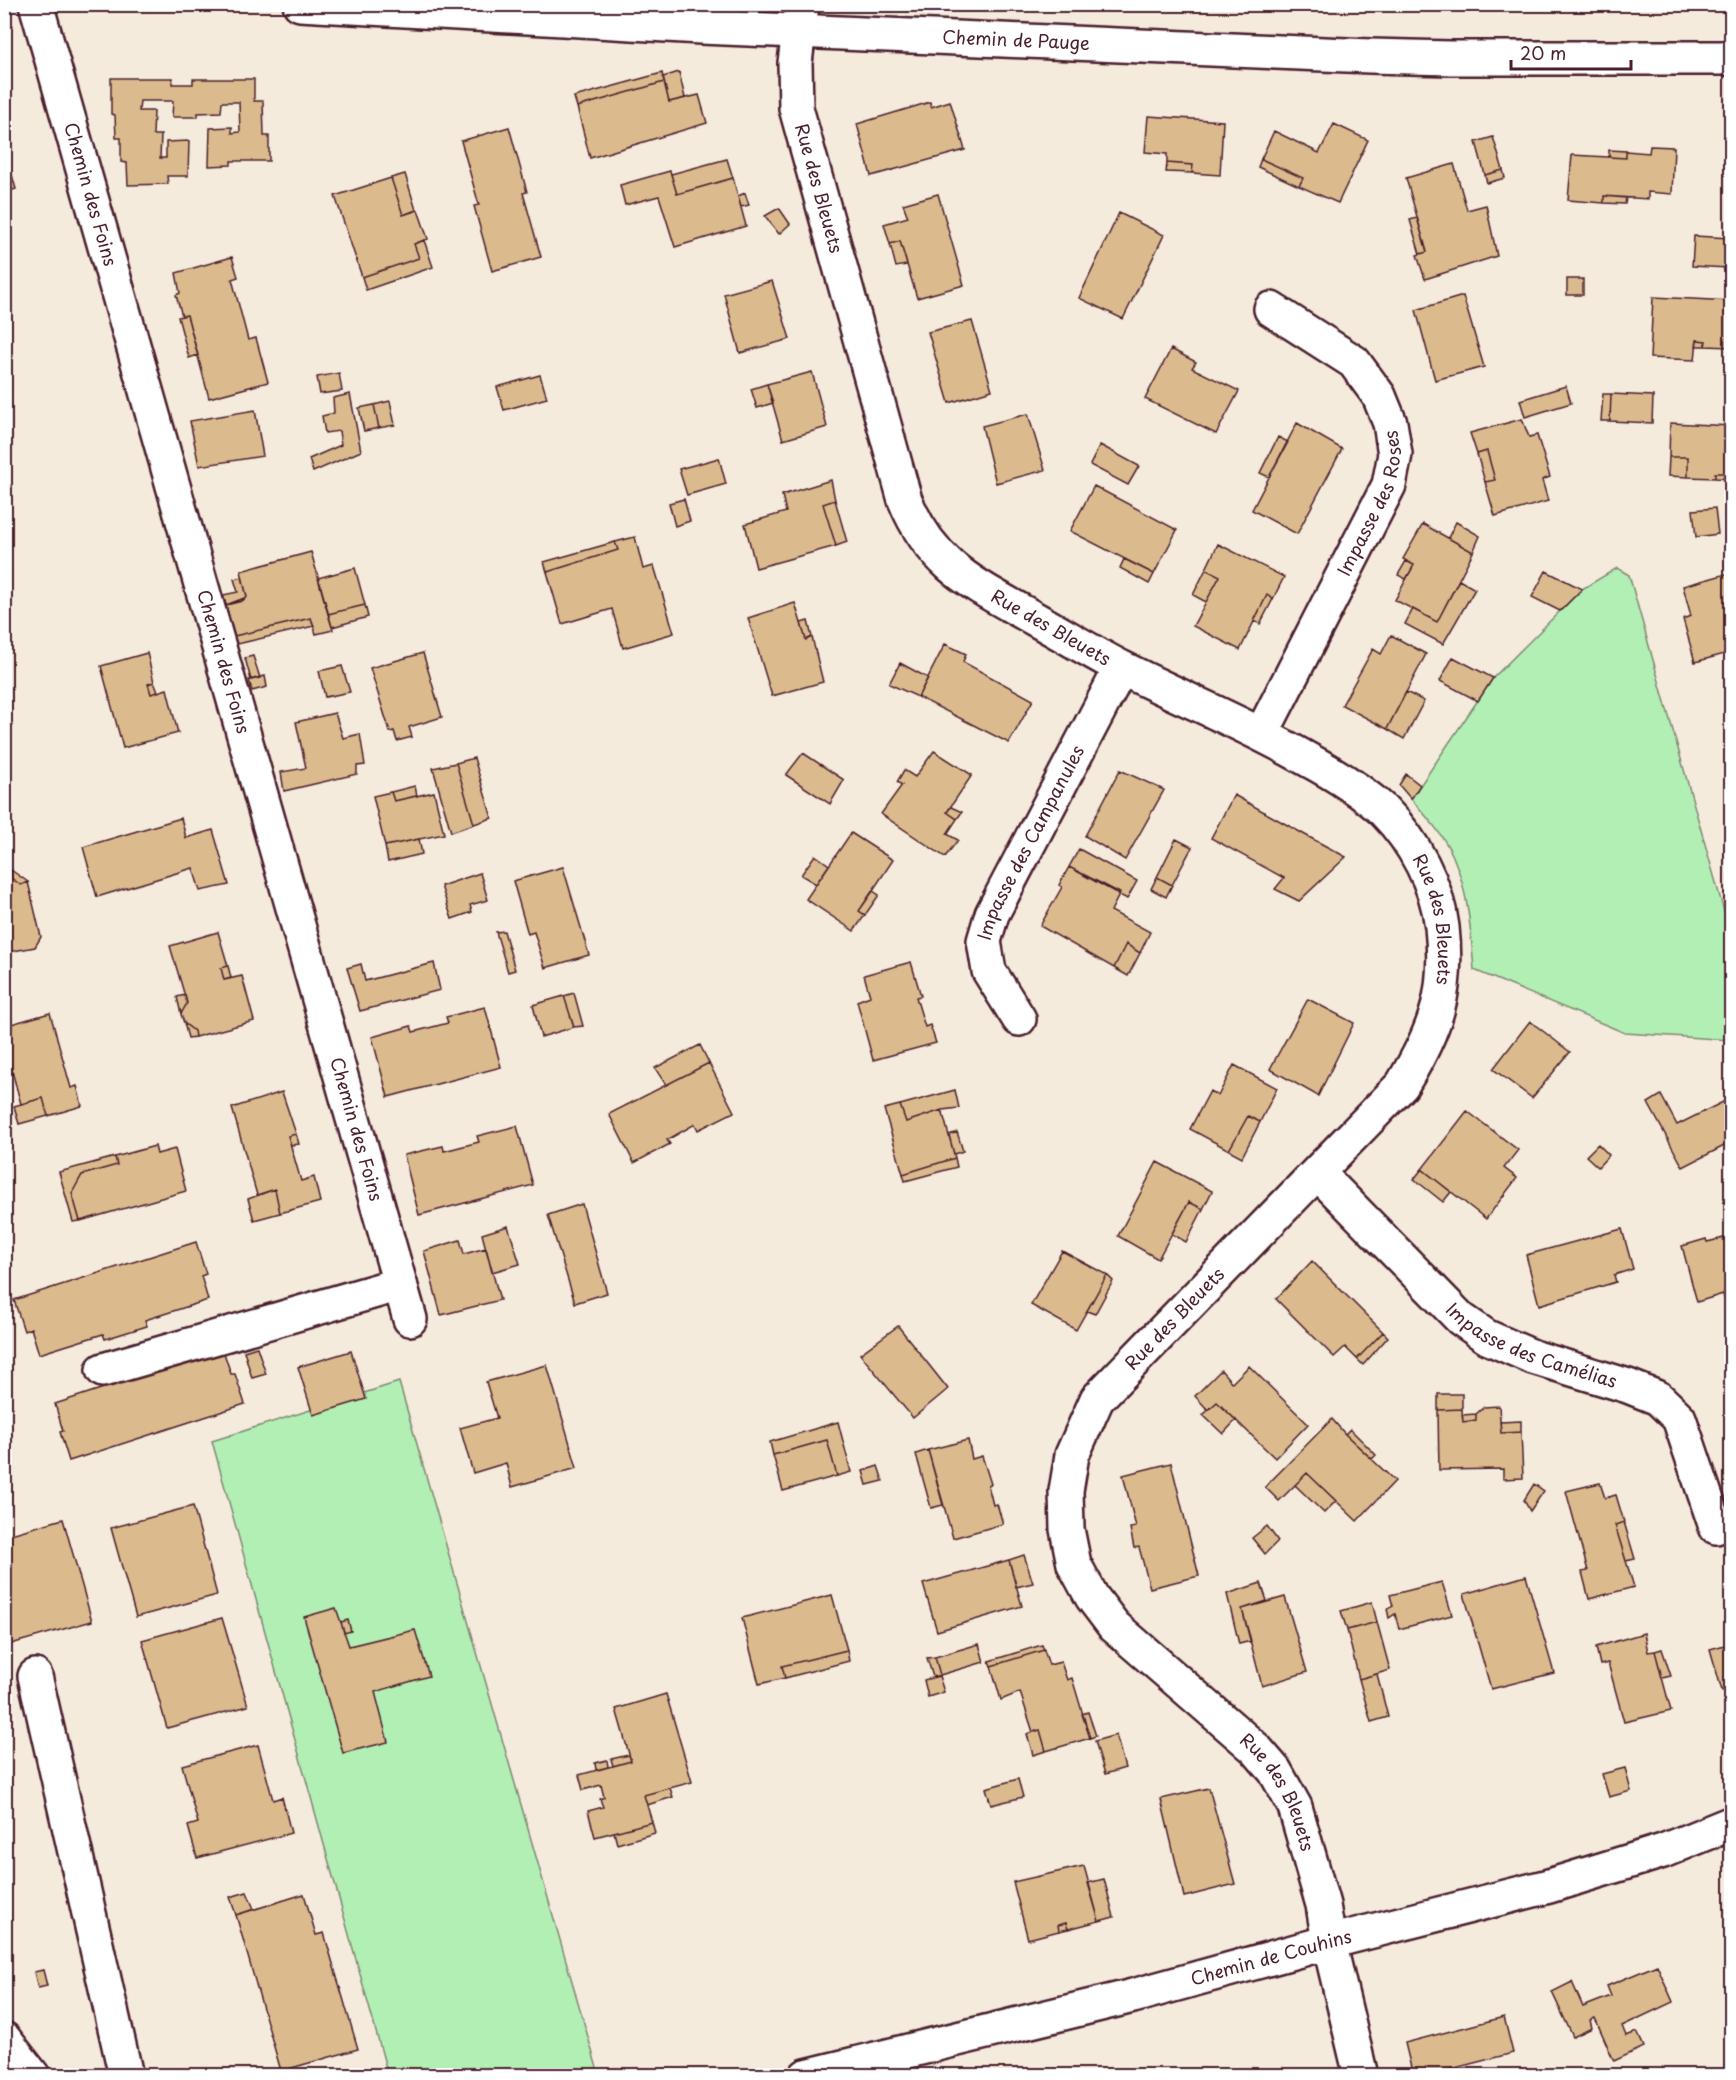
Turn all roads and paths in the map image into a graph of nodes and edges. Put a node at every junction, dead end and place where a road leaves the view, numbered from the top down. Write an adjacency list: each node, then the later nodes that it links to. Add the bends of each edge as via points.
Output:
1 (36, 4): 10 (street, Chemin des Foins)
2 (300, 4): 3 (street, Chemin de Pauge, via 689,27)
3 (800, 17): 4 (street, Chemin de Pauge, via 1370,56); 6 (street, Rue des Bleuets, via 796,108 905,500 915,523 947,564 972,583)
4 (1731, 58)
5 (1271, 309): 7 (street, Impasse des Roses, via 1354,362 1379,396 1390,423 1395,454 1389,485)
6 (1121, 668): 7 (street, Rue des Bleuets); 8 (street, Impasse des Campanules, via 992,914 984,941 989,971)
7 (1262, 733): 9 (street, Rue des Bleuets, via 1348,782 1385,812 1414,849 1433,885 1441,918 1443,990 1422,1053 1402,1085)
8 (1019, 1019)
9 (1318, 1173): 13 (street, Impasse des Camélias, via 1461,1319 1487,1337 1533,1357 1658,1398 1679,1418); 16 (street, Rue des Bleuets, via 1097,1399 1072,1455 1066,1491 1066,1529 1074,1564 1114,1626 1248,1742 1275,1771 1295,1807 1304,1835)
10 (400, 1284): 11 (street, Chemin des Foins); 12 (street)
11 (410, 1319)
12 (103, 1370)
13 (1716, 1527)
14 (35, 1676): 19 (street)
15 (1731, 1823): 16 (street, Chemin de Couhins, via 1663,1851 1549,1886)
16 (1329, 1942): 20 (street, Chemin de Couhins, via 1133,1996); 21 (street, Rue des Bleuets)
17 (4, 2039): 18 (street)
18 (33, 2076)
19 (126, 2076)
20 (806, 2076)
21 (1360, 2076)

